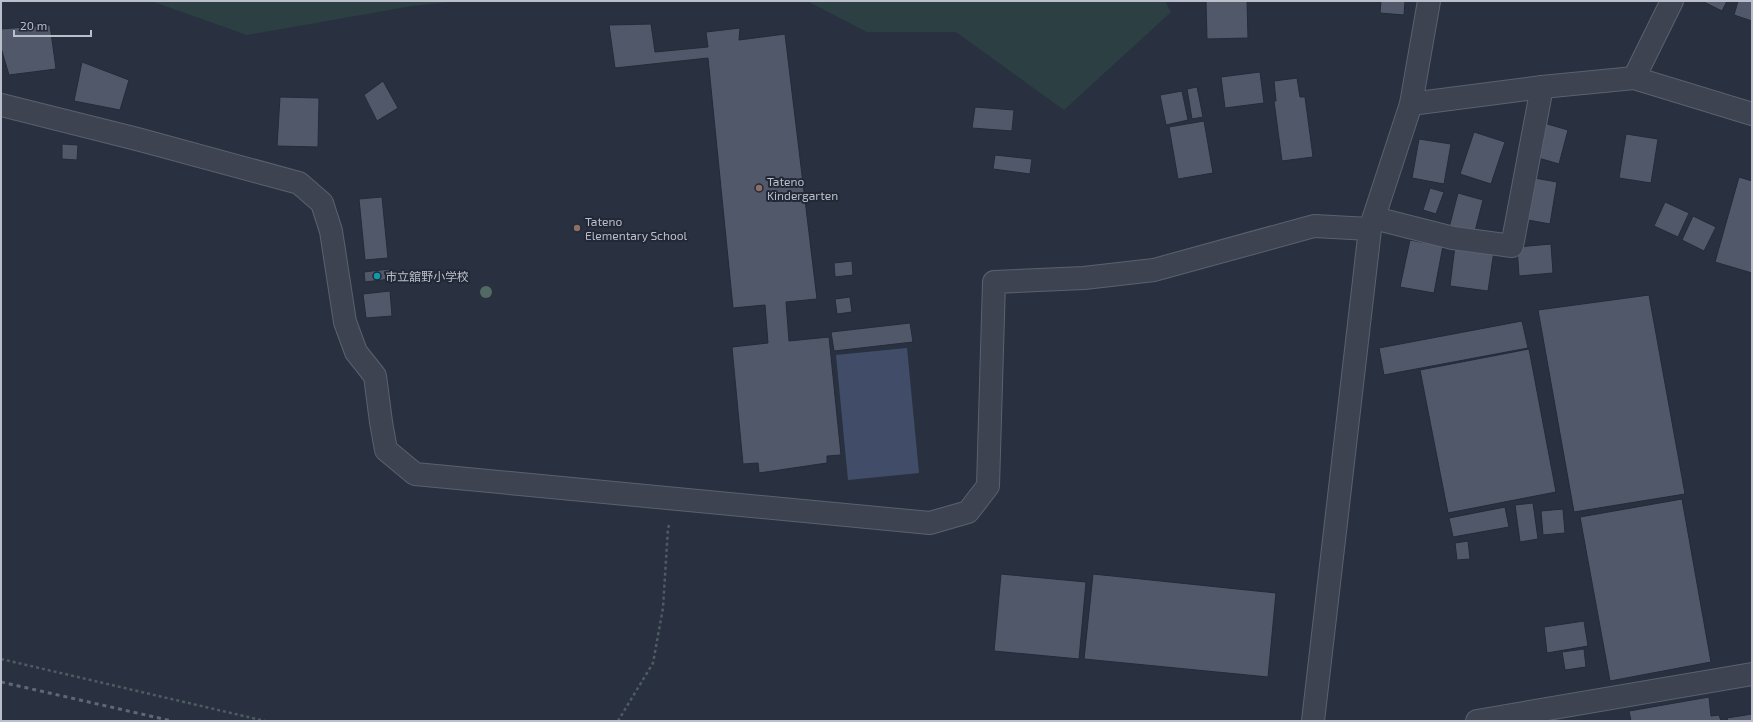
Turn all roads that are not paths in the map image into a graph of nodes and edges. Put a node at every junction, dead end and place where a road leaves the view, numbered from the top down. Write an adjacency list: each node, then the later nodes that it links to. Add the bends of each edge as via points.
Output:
1 (1429, 1): 5 (street)
2 (1672, 1): 3 (street)
3 (1634, 78): 4 (street); 7 (street)
4 (1542, 87): 5 (street); 8 (street, via 1512,246)
5 (1411, 104): 8 (street)
6 (1, 105): 8 (street, via 299,184 322,203 331,231 345,322 356,352 375,376 386,450 414,474 930,524 968,512 988,486 994,282 1084,278 1154,270 1314,226)
7 (1752, 114)
8 (1372, 223): 10 (street)
9 (1752, 674): 11 (street)
10 (1313, 721)
11 (1477, 721)

